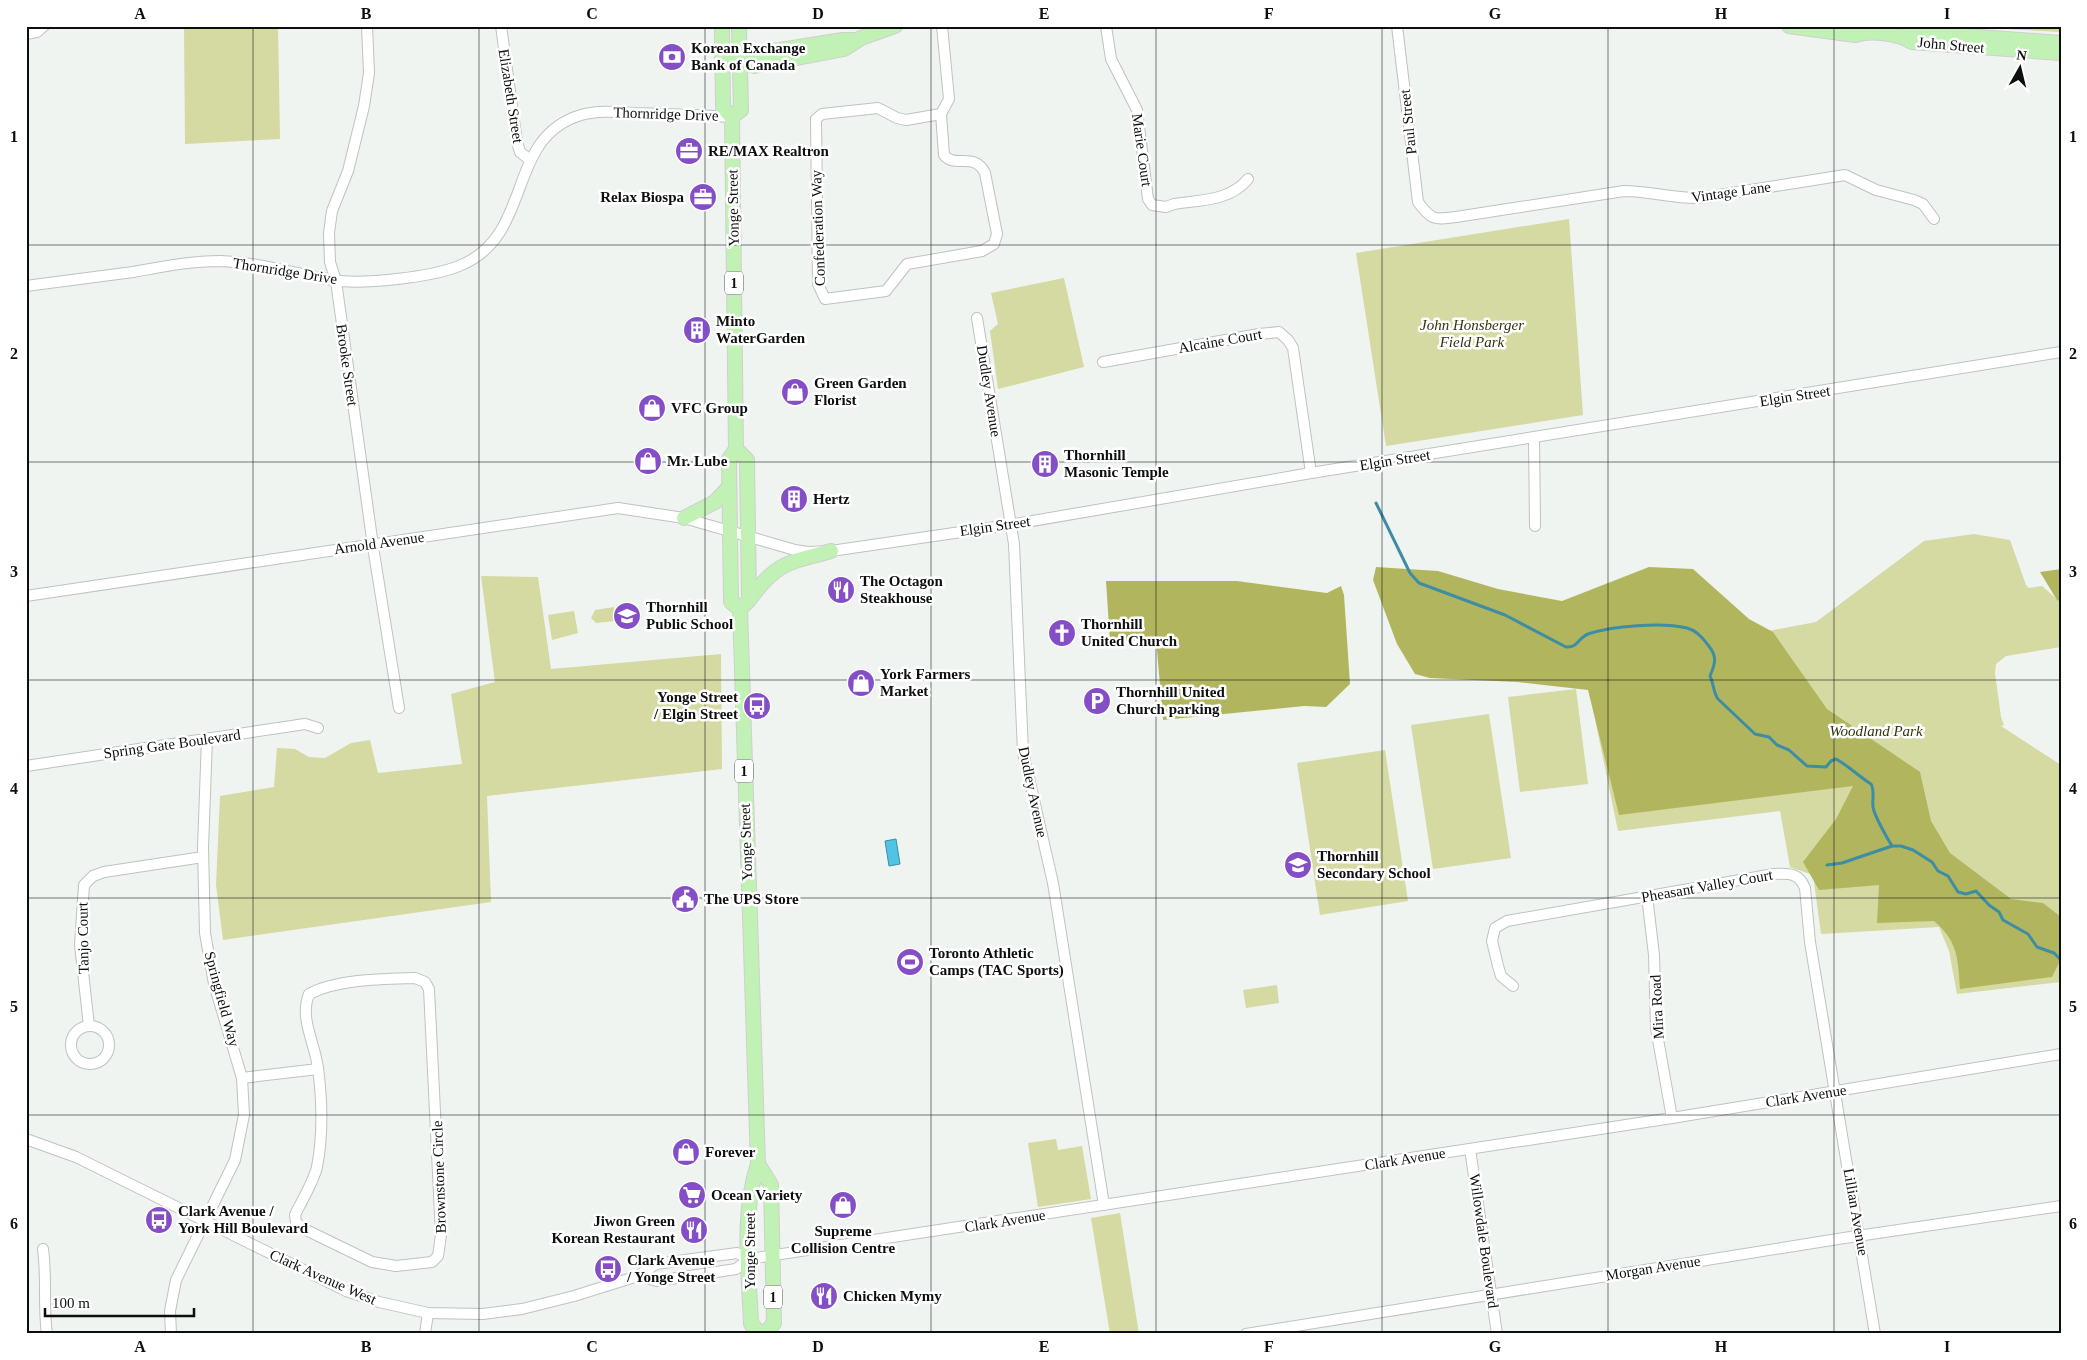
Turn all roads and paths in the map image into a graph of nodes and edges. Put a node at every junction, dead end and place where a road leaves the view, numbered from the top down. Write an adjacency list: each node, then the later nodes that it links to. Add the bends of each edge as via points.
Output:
1 (44, 26): 14 (street, via 37,32)
2 (367, 26): 26 (street, Brooke Street, via 369,73 364,106 348,171 332,211 329,233 330,262)
3 (501, 26): 22 (street, Elizabeth Street, via 517,142 520,152)
4 (722, 26): 19 (main road, Yonge Street / 1)
5 (739, 26): 18 (main road, Yonge Street / 1)
6 (895, 26): 18 (main road, via 856,40 844,49 754,66)
7 (942, 26): 20 (street, Confederation Way, via 949,99)
8 (1106, 26): 23 (street, Marie Court, via 1111,59 1137,110 1148,199 1152,205 1166,207 1230,194)
9 (1397, 26): 24 (street, Paul Street, via 1418,202)
10 (1789, 26): 13 (main road, John Street, via 1855,35)
11 (1849, 26): 13 (main road, John Street)
12 (1884, 30): 13 (main road, John Street); 15 (main road, John Street)
13 (1863, 32)
14 (26, 34)
15 (1903, 37): 16 (main road, John Street, via 1913,32); 17 (main road, John Street, via 1912,42)
16 (2061, 43)
17 (2061, 53)
18 (740, 60): 19 (main road); 21 (main road, Yonge Street / 1, via 741,110)
19 (722, 62): 21 (main road, Yonge Street / 1, via 723,108)
20 (941, 114): 20 (street, Confederation Way, via 906,120 878,108 822,114 816,119 818,284 825,299 886,291 907,264 982,252 994,244 997,234 985,173 972,161 953,161 944,155)
21 (732, 117): 22 (street, Thornridge Drive, via 613,112 583,115 563,122 548,134); 32 (main road, Yonge Street / 1)
22 (530, 160): 26 (street, Thornridge Drive, via 501,234 476,257 460,266 426,274)
23 (1248, 179)
24 (1428, 216): 25 (street, Vintage Lane, via 1441,219 1624,191 1700,198 1846,175 1876,190 1922,204)
25 (1934, 219)
26 (336, 280): 27 (street, Thornridge Drive, via 245,264 212,262); 40 (street, Brooke Street)
27 (26, 286)
28 (977, 318): 36 (street, Dudley Avenue)
29 (2061, 352): 31 (street, Elgin Street)
30 (1103, 362): 33 (street, Alcaine Court, via 1279,332 1293,348)
31 (1534, 438): 33 (street, Elgin Street); 37 (street)
32 (736, 449): 34 (main road, Yonge Street / 1, via 729,459); 39 (main road, Yonge Street / 1, via 747,460)
33 (1311, 473): 36 (street, Elgin Street)
34 (729, 487): 35 (main road, via 715,502); 38 (main road, Yonge Street / 1)
35 (684, 518): 38 (street, Arnold Avenue); 40 (street, Arnold Avenue, via 618,508)
36 (1009, 525): 41 (street, Elgin Street); 60 (street, Dudley Avenue, via 1014,544 1023,752 1053,883)
37 (1535, 526)
38 (730, 531): 39 (street, Elgin Street); 43 (main road, Yonge Street / 1, via 731,602)
39 (749, 537): 41 (street, Elgin Street, via 808,552); 43 (main road, Yonge Street / 1)
40 (373, 544): 42 (street, Arnold Avenue); 44 (street, Brooke Street)
41 (831, 551): 43 (main road, via 772,571)
42 (26, 596)
43 (744, 604): 59 (main road, Yonge Street / 1)
44 (399, 708)
45 (318, 728): 46 (street, Spring Gate Boulevard, via 306,724)
46 (207, 738): 47 (street, Spring Gate Boulevard); 48 (street, Springfield Way)
47 (26, 766)
48 (203, 857): 51 (street, Tanjo Court, via 104,872 93,876 84,885 80,945); 54 (street, Springfield Way, via 204,933 214,984)
49 (1647, 896): 50 (street, Pheasant Valley Court, via 1502,923 1495,928 1492,941 1501,976); 55 (street, Pheasant Valley Court, via 1774,874 1794,874 1802,880); 56 (street, Mira Road, via 1654,955 1656,1028)
50 (1513, 986)
51 (89, 1026)
52 (2061, 1054): 55 (street, Clark Avenue)
53 (318, 1069): 53 (street, Brownstone Circle, via 306,1019 305,1004 309,994 327,987 370,980 415,978 426,982 431,1008 441,1235 438,1256 432,1262 396,1266 372,1262 302,1228 296,1222 295,1216 316,1168 321,1118); 54 (street)
54 (242, 1078): 62 (street, Springfield Way, via 244,1115 235,1160)
55 (1836, 1091): 56 (street, Clark Avenue); 63 (street, Lillian Avenue)
56 (1672, 1118): 58 (street, Clark Avenue)
57 (26, 1139): 62 (street, Clark Avenue West, via 76,1157)
58 (1470, 1149): 60 (street, Clark Avenue); 68 (street, Willowdale Boulevard)
59 (758, 1164): 65 (main road, Yonge Street / 1, via 771,1185); 66 (main road, Yonge Street / 1, via 751,1185)
60 (1104, 1206): 65 (street, Clark Avenue)
61 (2061, 1206): 63 (street, Morgan Avenue)
62 (204, 1222): 69 (street, Clark Avenue West, via 346,1290 379,1302); 71 (street, Springfield Way, via 176,1280 170,1311)
63 (1860, 1236): 68 (street, Morgan Avenue); 76 (street, Lillian Avenue)
64 (43, 1249): 70 (street, via 47,1273 44,1317)
65 (772, 1256): 66 (street, Clark Avenue); 73 (main road, Yonge Street / 1, via 774,1324)
66 (749, 1259): 67 (street, Clark Avenue West, via 736,1269 657,1281); 67 (street, Clark Avenue West, via 737,1253 656,1264); 73 (main road, Yonge Street / 1, via 751,1324)
67 (638, 1276): 69 (street, Clark Avenue West, via 522,1309 484,1314)
68 (1491, 1295): 74 (street, Morgan Avenue); 75 (street, Willowdale Boulevard)
69 (428, 1313): 72 (street)
70 (47, 1334)
71 (171, 1334)
72 (425, 1334)
73 (763, 1334)
74 (1246, 1334)
75 (1497, 1334)
76 (1875, 1334)

